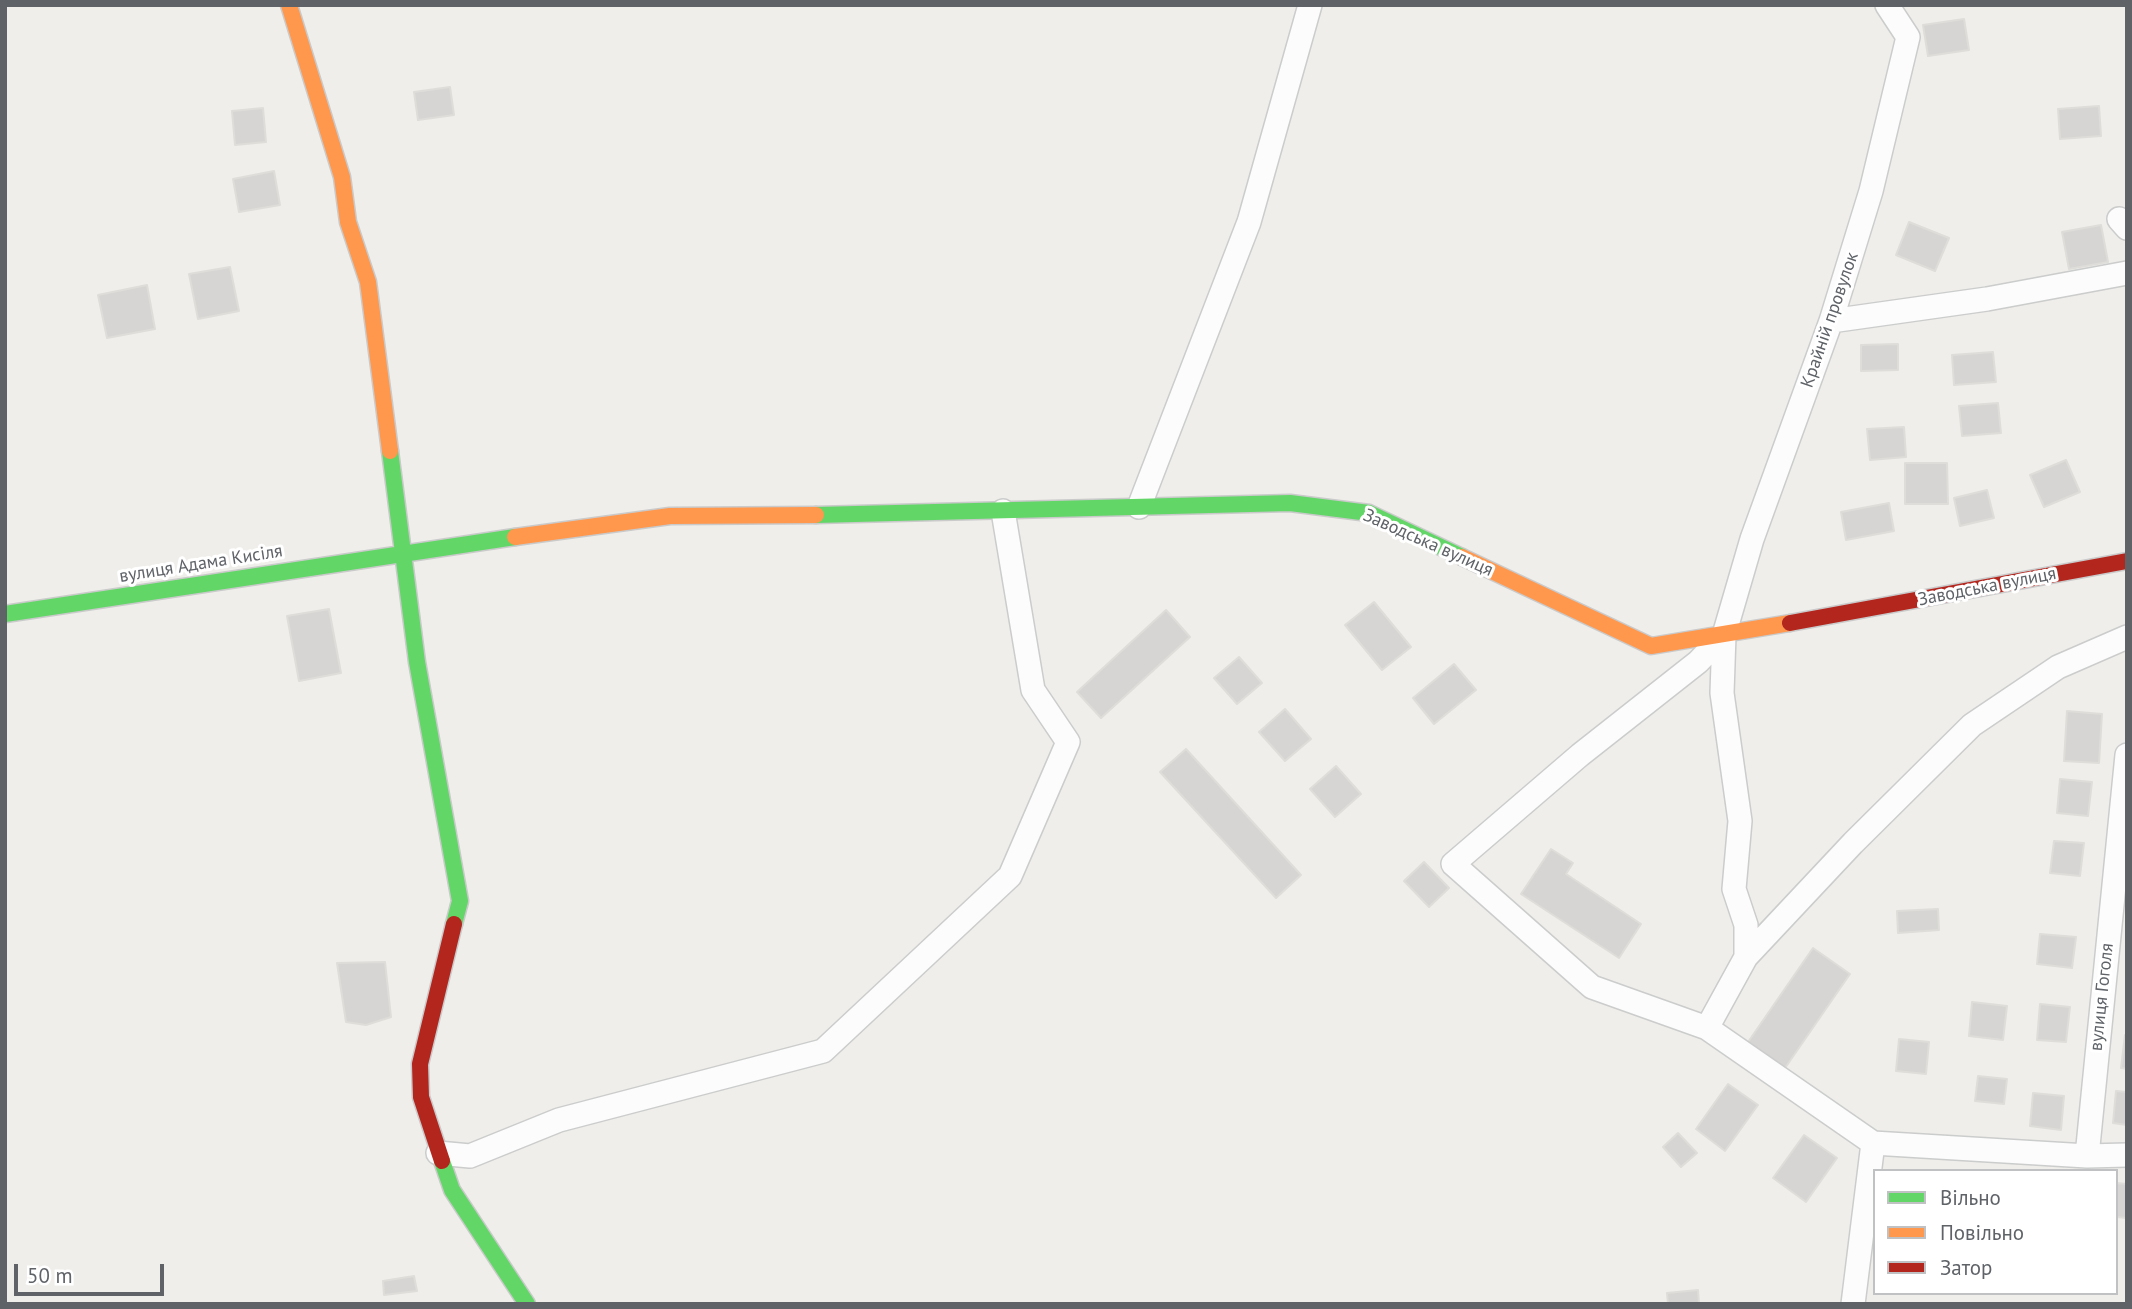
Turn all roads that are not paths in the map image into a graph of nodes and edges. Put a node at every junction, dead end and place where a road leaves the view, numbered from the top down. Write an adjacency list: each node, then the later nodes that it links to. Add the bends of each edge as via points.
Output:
1 (289, 5): 8 (street, via 342,177 348,222 368,282)
2 (1310, 5): 6 (street, via 1249,222)
3 (1887, 5): 5 (street, Крайній провулок, via 1908,37 1871,191)
4 (2127, 274): 5 (street)
5 (1831, 321): 11 (street, Крайній провулок, via 1752,539)
6 (1139, 507): 7 (street, Заводська вулиця); 11 (street, Заводська вулиця, via 1290,503 1369,513 1651,646)
7 (996, 511): 8 (street, вулиця Адама Кисіля, via 670,516); 17 (street, via 1032,690 1068,742 1010,876 823,1051 559,1120 470,1156)
8 (403, 552): 10 (street, вулиця Адама Кисіля); 17 (street, via 416,662 460,901 420,1064 421,1097)
9 (2127, 561): 11 (street, Заводська вулиця)
10 (5, 614)
11 (1724, 635): 14 (street, via 1722,693 1740,821 1734,889 1746,925); 15 (street, via 1698,662 1453,864 1592,987)
12 (2127, 637): 14 (street, via 2058,667 1972,725)
13 (2127, 755): 19 (street, вулиця Гоголя)
14 (1745, 957): 15 (street)
15 (1707, 1028): 16 (street)
16 (1873, 1143): 19 (street); 21 (street)
17 (438, 1153): 20 (street, via 452,1191)
18 (2127, 1155): 19 (street)
19 (2087, 1156)
20 (527, 1304)
21 (1853, 1304)

